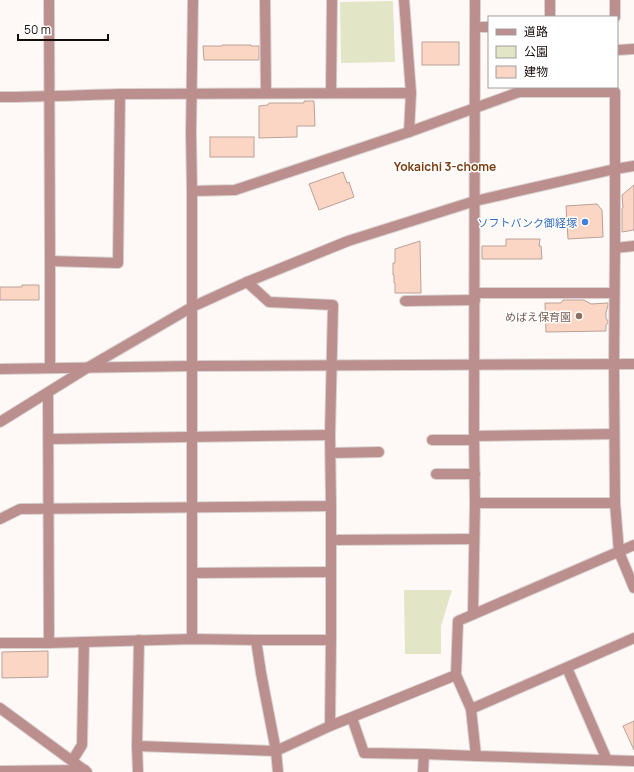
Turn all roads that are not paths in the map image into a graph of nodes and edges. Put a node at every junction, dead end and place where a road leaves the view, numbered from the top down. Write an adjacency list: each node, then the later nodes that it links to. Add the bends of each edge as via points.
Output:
1 (49, 0): 22 (street)
2 (192, 0): 20 (street)
3 (266, 0): 16 (street)
4 (332, 0): 17 (street)
5 (404, 0): 18 (street)
6 (476, 0): 11 (street)
7 (550, 0): 9 (street)
8 (615, 0): 10 (street)
9 (550, 16)
10 (615, 16)
11 (475, 27): 12 (street); 23 (street)
12 (488, 27)
13 (618, 50): 14 (street)
14 (634, 50)
15 (615, 90): 23 (street, via 519,92); 26 (street)
16 (266, 93): 17 (street); 20 (street)
17 (331, 93): 18 (street)
18 (410, 93): 24 (street)
19 (120, 94): 20 (street); 22 (street); 31 (street, via 118,263)
20 (192, 94): 27 (street)
21 (0, 96): 22 (street)
22 (49, 97): 31 (street)
23 (475, 108): 24 (street); 28 (street)
24 (409, 132): 27 (street, via 235,190)
25 (634, 166): 26 (street)
26 (615, 169): 28 (street); 30 (street)
27 (192, 191): 36 (street)
28 (475, 201): 32 (street, via 348,241); 34 (street)
29 (634, 246): 30 (street)
30 (616, 248): 33 (street)
31 (50, 261): 42 (street)
32 (247, 282): 36 (street); 41 (street, via 270,302 333,305)
33 (614, 293): 34 (street); 37 (street)
34 (475, 297): 35 (street); 39 (street)
35 (405, 301)
36 (192, 307): 40 (street); 43 (street)
37 (614, 364): 38 (street); 39 (street); 47 (street)
38 (634, 364)
39 (474, 365): 41 (street); 50 (street)
40 (192, 366): 41 (street); 43 (street); 49 (street)
41 (331, 366): 48 (street)
42 (50, 368): 43 (street); 44 (street)
43 (88, 368): 45 (street)
44 (0, 369)
45 (48, 393): 46 (street); 51 (street)
46 (0, 422)
47 (614, 434): 50 (street); 58 (street)
48 (330, 436): 49 (street); 54 (street)
49 (192, 437): 51 (street); 60 (street)
50 (474, 438): 52 (street); 56 (street)
51 (49, 439): 61 (street)
52 (432, 440)
53 (379, 452): 54 (street)
54 (331, 453): 59 (street)
55 (436, 474): 56 (street)
56 (474, 474): 57 (street)
57 (475, 503): 58 (street); 63 (street)
58 (615, 503): 66 (street)
59 (331, 506): 60 (street); 64 (street)
60 (192, 508): 61 (street); 68 (street)
61 (48, 509): 62 (street, via 20,509); 78 (street)
62 (0, 519)
63 (474, 539): 64 (street); 70 (street)
64 (331, 540): 67 (street)
65 (634, 545): 66 (street)
66 (618, 552): 69 (street); 70 (street)
67 (332, 572): 68 (street); 75 (street)
68 (192, 573): 72 (street)
69 (634, 588)
70 (473, 614): 80 (street, via 458,621)
71 (634, 638): 79 (street)
72 (192, 639): 73 (street); 74 (street)
73 (139, 640): 76 (street); 85 (street)
74 (256, 640): 75 (street); 86 (street)
75 (331, 640): 84 (street)
76 (84, 642): 78 (street); 90 (street, via 82,745)
77 (0, 643): 78 (street)
78 (49, 643)
79 (567, 668): 82 (street); 89 (street)
80 (456, 675): 82 (street); 83 (street)
81 (0, 708): 90 (street)
82 (471, 709): 88 (street)
83 (352, 718): 84 (street); 87 (street, via 364,753)
84 (330, 726): 86 (street)
85 (137, 746): 86 (street); 94 (street)
86 (276, 751): 95 (street)
87 (424, 754): 88 (street); 96 (street)
88 (476, 756): 89 (street)
89 (607, 760): 91 (street)
90 (72, 761): 93 (street)
91 (634, 761)
92 (0, 771): 93 (street)
93 (86, 771)
94 (138, 772)
95 (278, 772)
96 (424, 772)

